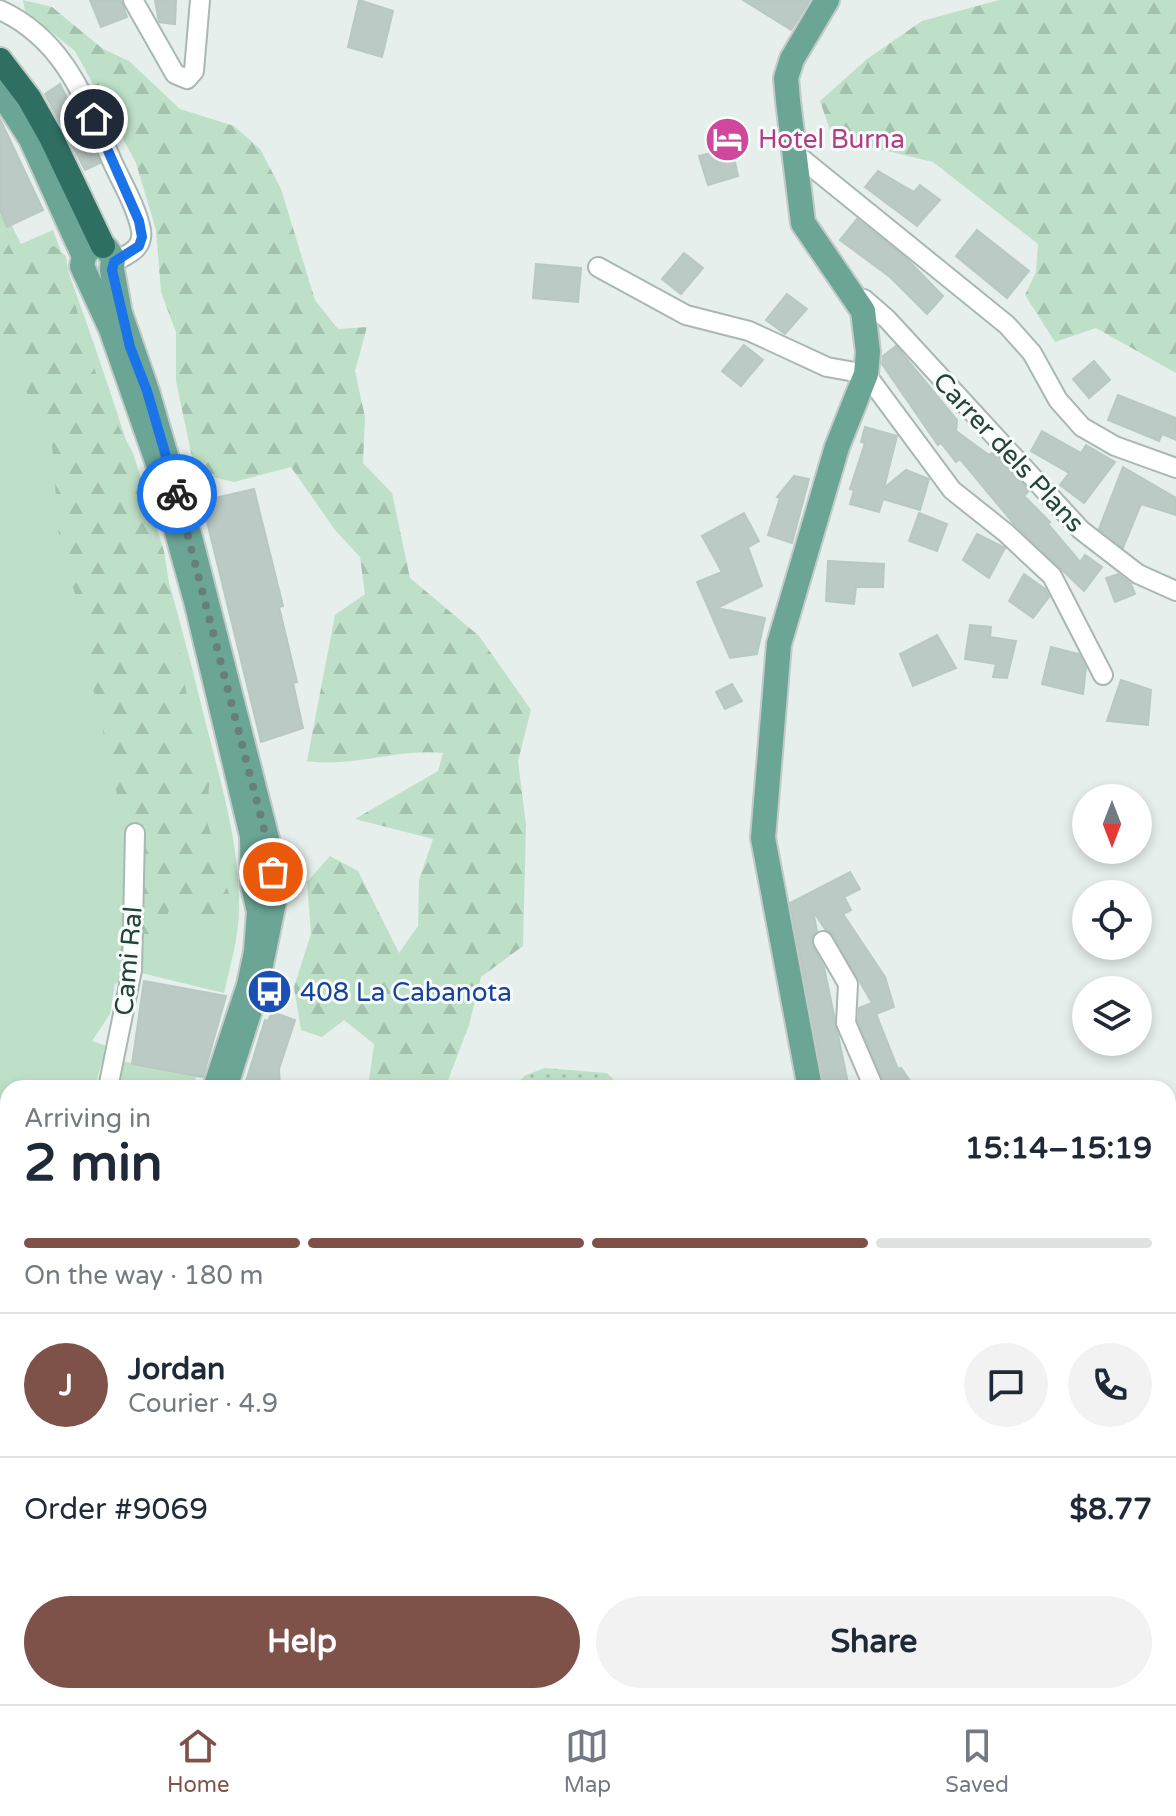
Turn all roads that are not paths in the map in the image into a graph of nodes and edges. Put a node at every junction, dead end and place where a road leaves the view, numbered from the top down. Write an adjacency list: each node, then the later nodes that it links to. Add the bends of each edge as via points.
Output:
1 (133, 0): 2 (street, via 175,74 187,79 194,71)
2 (200, 0)
3 (827, 0): 7 (main road, via 786,78)
4 (0, 10): 8 (street, via 51,45 81,90 141,230 139,246)
5 (0, 60): 8 (highway, via 51,137)
6 (0, 91): 8 (main road)
7 (796, 154): 10 (main road, via 803,223); 12 (street, via 1007,325 1082,427 1115,446)
8 (100, 261): 16 (main road, via 147,391 191,541)
9 (598, 267): 11 (street, via 686,315 749,331 827,367)
10 (854, 299): 11 (main road, via 867,327); 13 (street, Carrer dels Plans, via 864,299 887,319 1081,530 1138,574)
11 (866, 374): 14 (street, via 952,490 1052,576); 21 (main road, via 804,556 773,685 763,838)
12 (1176, 468)
13 (1176, 591)
14 (1103, 675)
15 (135, 833): 18 (street, Cami Ral, via 132,970)
16 (265, 882): 19 (main road, via 249,985); 20 (main road, via 255,994)
17 (823, 941): 22 (street, via 848,984 846,1023)
18 (110, 1080)
19 (218, 1080)
20 (228, 1080)
21 (808, 1080)
22 (868, 1080)

